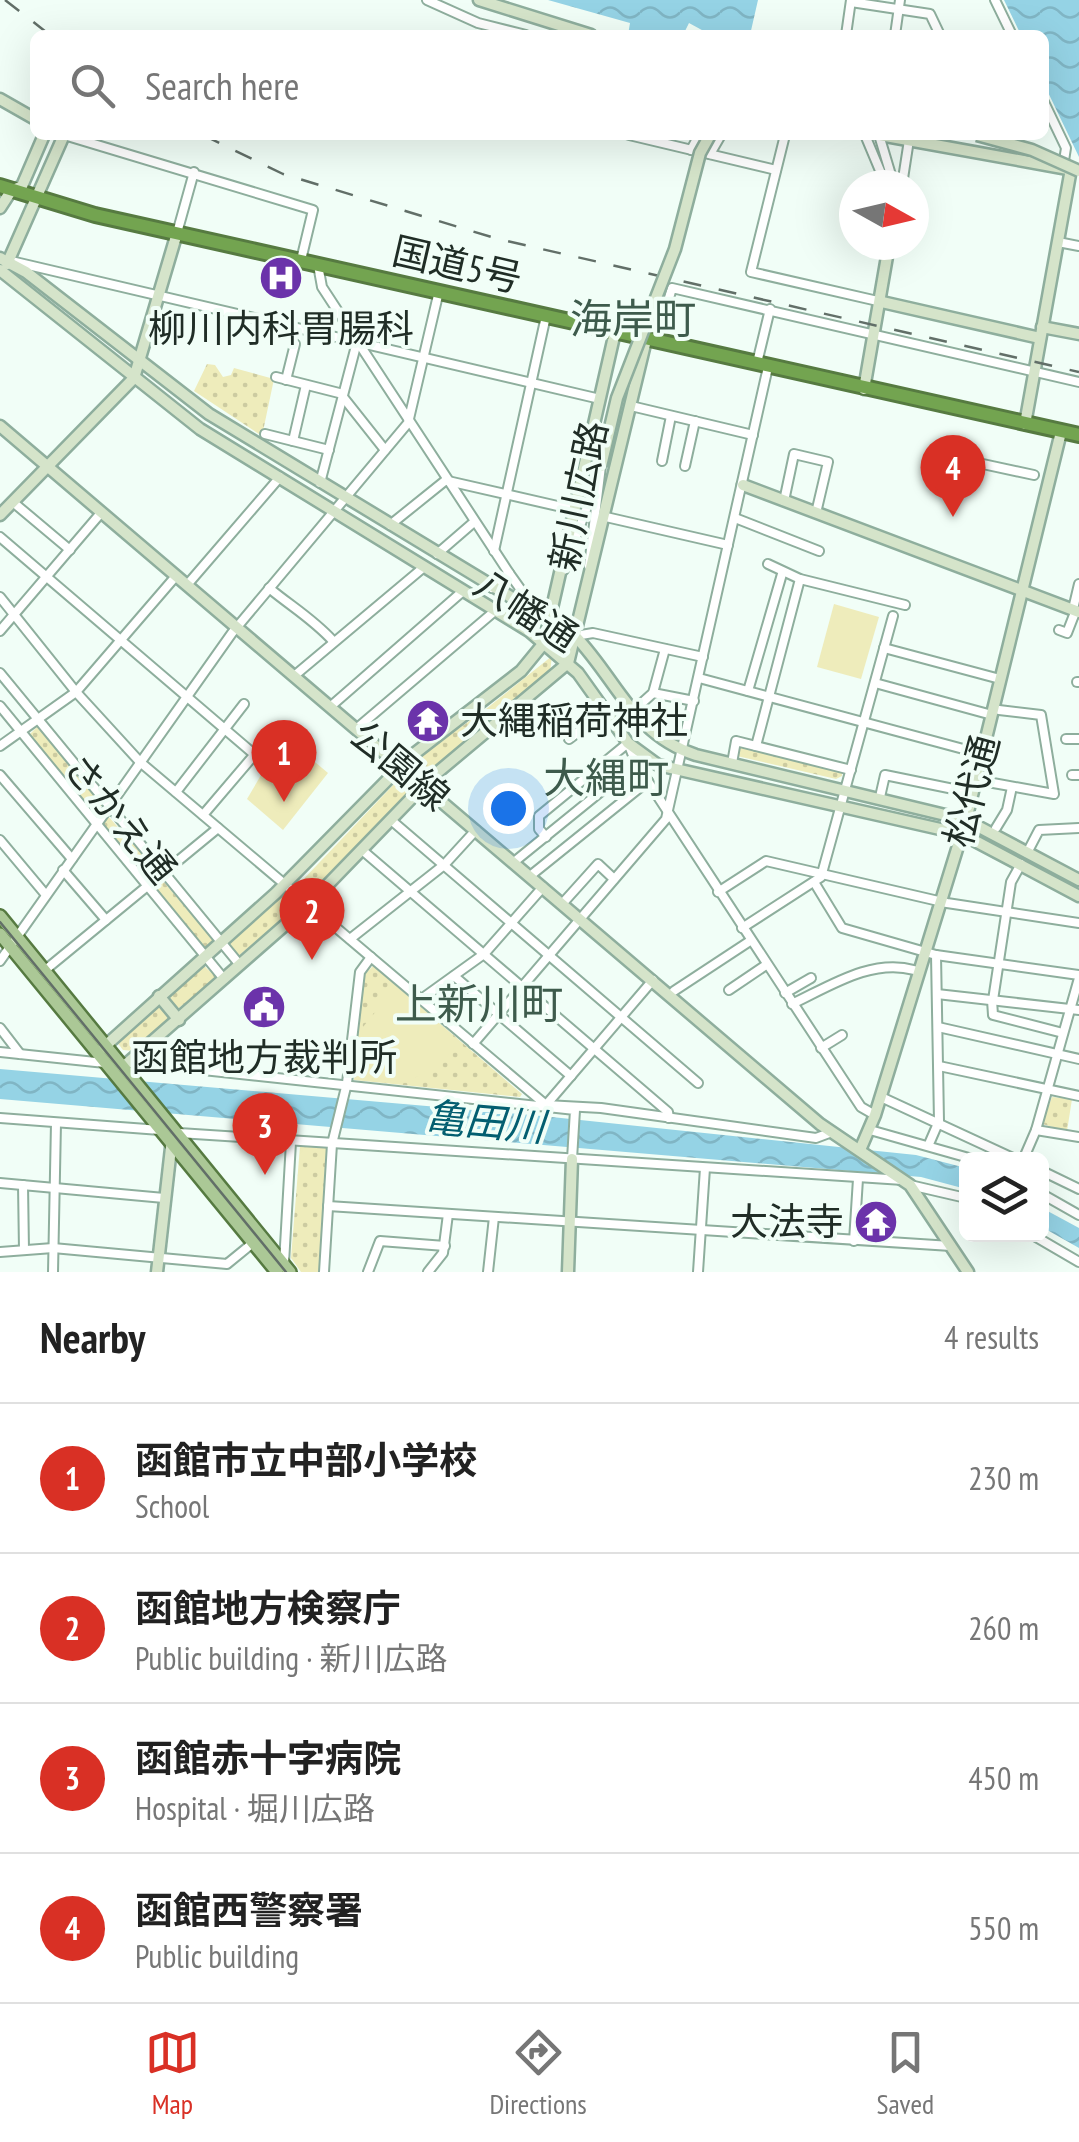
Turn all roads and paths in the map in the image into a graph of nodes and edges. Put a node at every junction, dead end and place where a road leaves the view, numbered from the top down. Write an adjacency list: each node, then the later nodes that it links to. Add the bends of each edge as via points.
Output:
1 (426, 0): 6 (street)
2 (479, 0): 7 (street)
3 (995, 0): 11 (street)
4 (851, 1): 5 (street); 8 (street)
5 (900, 5): 9 (street); 10 (street, via 930,14)
6 (508, 30)
7 (575, 30)
8 (847, 30)
9 (896, 30)
10 (938, 30)
11 (1010, 30)
12 (0, 99): 14 (street)
13 (1049, 112): 31 (street)
14 (30, 116)
15 (42, 140): 37 (street, via 22,186)
16 (62, 140): 38 (street)
17 (82, 140): 36 (street)
18 (650, 140): 28 (street)
19 (696, 140): 28 (street)
20 (707, 140): 87 (street, bridge)
21 (718, 140): 29 (street)
22 (784, 140): 32 (street)
23 (867, 140): 33 (street)
24 (881, 140): 34 (street)
25 (909, 140): 30 (street); 35 (street)
26 (989, 140): 30 (street)
27 (995, 140): 31 (street, bridge)
28 (691, 150): 29 (street)
29 (710, 154): 32 (street)
30 (992, 154): 31 (street)
31 (1071, 169): 41 (street)
32 (776, 170): 49 (street, via 751,272)
33 (880, 170)
34 (890, 170)
35 (904, 170)
36 (194, 172): 40 (street); 43 (street, via 313,210)
37 (5, 188): 38 (highway, 国道5号); 39 (street)
38 (38, 200): 40 (highway, 国道5号); 46 (street)
39 (0, 208)
40 (177, 233): 43 (highway, 国道5号); 48 (street)
41 (1058, 242): 42 (street); 53 (street)
42 (1079, 246)
43 (301, 260): 45 (highway, 国道5号)
44 (887, 260): 49 (street)
45 (318, 264): 47 (highway, 国道5号); 57 (street, via 322,287)
46 (2, 268): 48 (street); 60 (street, 八幡通); 64 (street, 八幡通)
47 (439, 291): 51 (highway, 国道5号); 59 (street)
48 (160, 294): 57 (street); 60 (street)
49 (882, 302): 53 (street); 54 (street)
50 (770, 309): 54 (street); 56 (street, via 672,288); 61 (street)
51 (546, 316): 52 (highway, 国道5号); 67 (street)
52 (614, 332): 56 (highway, 国道5号); 71 (street, 新川広路)
53 (1041, 332): 55 (street); 62 (street)
54 (875, 334): 62 (street); 69 (street)
55 (1079, 334)
56 (651, 341): 61 (highway, 国道5号); 72 (street, 新川広路)
57 (357, 342): 59 (street); 70 (street); 74 (street)
58 (295, 344): 65 (street)
59 (423, 357): 67 (street); 74 (street)
60 (140, 360): 64 (street); 93 (street, 八幡通, via 208,414)
61 (763, 366): 69 (highway, 国道5号); 80 (street)
62 (1034, 370): 66 (street); 76 (street)
63 (276, 377): 65 (street)
64 (134, 378): 89 (street); 91 (street, 八幡通)
65 (286, 380): 68 (street)
66 (1079, 382)
67 (531, 383): 71 (street); 95 (street)
68 (306, 385): 70 (street); 82 (street)
69 (864, 388): 76 (highway, 国道5号)
70 (343, 396): 83 (street); 84 (street)
71 (600, 399): 99 (street, 新川広路)
72 (631, 406): 73 (street); 103 (street, 新川広路)
73 (671, 416): 75 (street); 85 (street)
74 (408, 422): 84 (street); 92 (street)
75 (695, 422): 80 (street); 88 (street)
76 (1025, 424): 78 (highway, 国道5号)
77 (0, 426): 89 (street, 公園線)
78 (1061, 432): 81 (highway, 国道5号); 127 (street, 松代通)
79 (266, 434): 82 (street)
80 (753, 435): 94 (street)
81 (1079, 435)
82 (293, 441): 83 (street)
83 (329, 450): 93 (street)
84 (385, 450): 96 (street)
85 (662, 461)
86 (969, 461): 90 (street)
87 (600, 466): 118 (street); 121 (street)
88 (685, 466)
89 (48, 470): 98 (street); 102 (street, 公園線)
90 (1034, 475)
91 (280, 477): 100 (street, 八幡通); 123 (street)
92 (447, 480): 95 (street); 105 (street); 106 (street)
93 (320, 483): 96 (street, 八幡通)
94 (742, 485): 97 (street); 104 (street)
95 (506, 495): 99 (street); 111 (street)
96 (344, 498): 100 (street); 106 (street, 八幡通)
97 (784, 501): 101 (street); 101 (street, via 794,454 828,462)
98 (6, 506): 109 (street)
99 (575, 510): 118 (street, 新川広路)
100 (334, 511): 114 (street, 八幡通); 124 (street)
101 (816, 513): 127 (street)
102 (100, 514): 109 (street); 117 (street, 公園線)
103 (606, 517): 108 (street); 121 (street, 新川広路)
104 (735, 518): 108 (street); 110 (street)
105 (474, 522): 111 (street); 112 (street)
106 (390, 525): 112 (street, 八幡通)
107 (0, 537): 119 (street)
108 (728, 544): 145 (street)
109 (70, 550): 119 (street)
110 (818, 551)
111 (494, 552): 115 (street)
112 (437, 554): 125 (street, 八幡通)
113 (768, 564): 116 (street)
114 (424, 566): 126 (street, 八幡通); 141 (street)
115 (508, 573): 125 (street); 129 (street)
116 (782, 574): 120 (street); 152 (street)
117 (176, 576): 123 (street, 公園線); 140 (street)
118 (562, 576): 135 (street, 新川広路)
119 (46, 578): 133 (street); 140 (street)
120 (800, 579): 130 (street); 155 (street)
121 (589, 583): 139 (street, 新川広路)
122 (1079, 584): 132 (street)
123 (187, 585): 136 (street, 公園線)
124 (270, 588): 136 (street); 141 (street)
125 (492, 588): 135 (street, 八幡通)
126 (463, 591): 131 (street, 八幡通); 160 (street)
127 (1022, 591): 132 (street); 150 (street, 松代通)
128 (0, 597): 133 (street)
129 (530, 604)
130 (905, 606)
131 (496, 610): 142 (street, 八幡通); 168 (street)
132 (1076, 610): 137 (street, via 1067,633)
133 (14, 614): 138 (street); 153 (street)
134 (893, 616): 143 (street)
135 (552, 622): 139 (street, 八幡通); 142 (street, 新川広路)
136 (236, 627): 148 (street, 公園線); 156 (street)
137 (1059, 630)
138 (0, 631)
139 (576, 636): 144 (street, via 592,633); 146 (street, 新川広路); 162 (street, 八幡通)
140 (120, 641): 153 (street); 156 (street)
141 (333, 641): 148 (street)
142 (544, 643): 146 (street, 八幡通); 182 (street, 新川広路, via 521,670)
143 (884, 648): 150 (street); 151 (street)
144 (665, 649): 145 (street); 154 (street)
145 (703, 657): 149 (street)
146 (568, 663): 161 (street, 八幡通); 188 (street)
147 (0, 673): 164 (street, さかえ通)
148 (294, 676): 160 (street, 公園線)
149 (699, 678): 152 (street); 157 (street)
150 (1000, 679): 163 (street, 松代通)
151 (875, 682): 163 (street); 165 (street)
152 (748, 690): 155 (street)
153 (76, 692): 164 (street); 179 (street)
154 (653, 693): 157 (street); 162 (street)
155 (768, 696): 165 (street); 175 (street)
156 (186, 697): 167 (street); 179 (street)
157 (694, 701): 176 (street)
158 (244, 704): 167 (street)
159 (0, 706): 169 (street, さかえ通)
160 (330, 707): 168 (street, 公園線)
161 (606, 711): 170 (street); 173 (street, 八幡通)
162 (632, 711): 176 (street, 八幡通, via 649,732)
163 (995, 713): 177 (street, 松代通); 189 (street, via 1041,716 1054,794)
164 (38, 720): 169 (street); 194 (street, さかえ通)
165 (864, 722): 177 (street); 183 (street)
166 (278, 727): 178 (street)
167 (225, 729): 178 (street); 191 (street)
168 (356, 729): 182 (street, 公園線)
169 (20, 732): 174 (street); 200 (street, さかえ通)
170 (569, 739)
171 (1066, 739): 172 (street)
172 (1079, 739)
173 (628, 743): 180 (street); 184 (street, 八幡通); 206 (street, via 539,816)
174 (0, 746)
175 (756, 746): 181 (street, via 736,741); 183 (street)
176 (682, 751): 181 (street, 八幡通); 184 (street)
177 (982, 754): 192 (street, 松代通)
178 (255, 755): 197 (street)
179 (140, 762): 191 (street); 194 (street)
180 (636, 763): 187 (street); 206 (street)
181 (732, 763): 190 (street, 八幡通)
182 (401, 766): 188 (street, 公園線); 221 (street, 新川広路)
183 (851, 770): 190 (street)
184 (678, 771): 195 (street, 八幡通); 196 (street)
185 (0, 775): 210 (street)
186 (982, 781): 189 (street)
187 (648, 782): 196 (street); 217 (street)
188 (423, 787): 198 (street); 204 (street, 公園線)
189 (1012, 787): 202 (street)
190 (846, 789): 193 (street, 八幡通); 195 (street)
191 (176, 792): 197 (street)
192 (972, 794): 193 (street, via 885,775); 199 (street, 松代通)
193 (880, 797): 199 (street, 八幡通)
194 (109, 806): 200 (street); 215 (street, さかえ通)
195 (840, 807): 205 (street, 八幡通); 216 (street)
196 (667, 813): 218 (street); 225 (street)
197 (203, 815): 201 (street)
198 (391, 820): 208 (street); 213 (street)
199 (966, 820): 205 (street, 松代通); 209 (street, 八幡通)
200 (96, 823): 210 (street); 222 (street, さかえ通)
201 (218, 828): 215 (street); 221 (street)
202 (996, 828)
203 (1079, 828): 209 (street, via 1039,830)
204 (476, 830): 211 (street, 公園線); 213 (street)
205 (962, 834): 212 (street, 八幡通); 228 (street, 松代通)
206 (546, 837): 211 (street)
207 (0, 840): 226 (street)
208 (362, 850): 224 (street); 229 (street)
209 (1027, 852): 219 (street, 八幡通)
210 (72, 859): 214 (street)
211 (514, 862): 217 (street, 公園線)
212 (1021, 864): 227 (street, 八幡通); 231 (street)
213 (444, 865): 224 (street); 235 (street)
214 (63, 870): 226 (street); 234 (street)
215 (163, 873): 222 (street); 242 (street, さかえ通)
216 (822, 874): 220 (street); 225 (street, via 766,861); 228 (street)
217 (530, 876): 223 (street, 公園線)
218 (614, 878): 230 (street, via 598,864); 233 (street)
219 (1079, 880)
220 (814, 882): 237 (street); 243 (street, via 842,928)
221 (284, 884): 229 (street); 242 (street, 新川広路)
222 (147, 886): 234 (street); 246 (street, さかえ通)
223 (543, 887): 230 (street, 公園線); 235 (street)
224 (411, 892): 239 (street); 244 (street)
225 (718, 892): 237 (street)
226 (46, 896): 240 (street)
227 (1079, 896)
228 (941, 901): 231 (street); 243 (street, 松代通)
229 (309, 904): 239 (street); 251 (street)
230 (562, 904): 233 (street, 公園線)
231 (1006, 912): 236 (street); 250 (street)
232 (0, 916): 240 (main road)
233 (580, 919): 245 (street); 257 (street, 公園線)
234 (106, 920): 253 (street)
235 (512, 923): 244 (street); 245 (street)
236 (1079, 924)
237 (742, 928): 241 (street)
238 (0, 934): 240 (main road)
239 (350, 940): 247 (street)
240 (13, 941): 248 (street); 253 (main road); 284 (main road)
241 (750, 941): 249 (street); 261 (street)
242 (220, 942): 246 (street, 新川広路); 251 (street, さかえ通)
243 (931, 952): 250 (street); 263 (street); 291 (street, 松代通)
244 (484, 954): 254 (street); 259 (street)
245 (548, 955): 259 (street); 270 (street)
246 (204, 956): 256 (street, さかえ通); 264 (street, 新川広路)
247 (371, 958): 265 (street); 288 (street, via 360,972)
248 (0, 961)
249 (766, 964): 260 (street); 262 (street)
250 (998, 964): 258 (street); 266 (street)
251 (240, 965): 256 (street)
252 (914, 970): 267 (street, via 871,967)
253 (44, 971): 277 (main road)
254 (454, 976): 265 (street); 269 (street)
255 (812, 978): 262 (street)
256 (224, 979): 271 (street)
257 (653, 980): 270 (street); 304 (street, 公園線)
258 (1078, 982): 268 (street)
259 (521, 986): 269 (street); 278 (street)
260 (729, 990)
261 (674, 991)
262 (785, 993): 267 (street)
263 (937, 994): 266 (street); 272 (street)
264 (159, 996): 271 (street); 277 (street, 新川広路)
265 (420, 1000): 276 (street)
266 (992, 1000): 268 (street); 274 (street, via 992,1015)
267 (792, 1004): 279 (street)
268 (1074, 1010): 274 (street)
269 (498, 1013): 276 (street); 287 (street)
270 (621, 1017): 278 (street); 289 (street)
271 (179, 1020): 286 (street)
272 (938, 1027): 282 (street); 285 (street)
273 (0, 1028): 281 (street)
274 (1063, 1033): 282 (street)
275 (842, 1035): 279 (street)
276 (473, 1044): 293 (street)
277 (104, 1045): 284 (street); 286 (main road)
278 (594, 1048): 287 (street); 298 (street)
279 (821, 1048): 296 (street, via 860,1107)
280 (0, 1052): 281 (street)
281 (20, 1054): 284 (street)
282 (1057, 1056): 283 (street); 290 (street)
283 (1079, 1059)
284 (104, 1064): 286 (main road)
285 (938, 1066): 290 (street); 299 (street)
286 (123, 1068): 288 (street); 301 (main road); 301 (main road, via 148,1116)
287 (571, 1076): 293 (street)
288 (347, 1083): 293 (street); 308 (street)
289 (698, 1083)
290 (1046, 1092): 292 (street); 303 (street)
291 (881, 1096): 296 (street, 松代通); 299 (street)
292 (1079, 1096)
293 (546, 1105): 294 (street); 295 (street)
294 (612, 1112): 295 (street); 298 (street)
295 (575, 1113): 313 (street)
296 (875, 1115): 302 (street, 松代通)
297 (0, 1118): 300 (street)
298 (669, 1118): 304 (street, via 816,1138)
299 (939, 1122): 309 (street); 311 (street)
300 (56, 1123): 301 (street); 321 (street)
301 (163, 1124): 305 (main road)
302 (870, 1130): 309 (street); 310 (street, 松代通)
303 (1036, 1130): 306 (street); 312 (street)
304 (832, 1132): 310 (street, 公園線)
305 (174, 1137): 307 (street); 324 (street); 332 (main road)
306 (1079, 1137)
307 (291, 1142): 308 (street); 343 (street)
308 (332, 1144): 313 (street); 326 (street)
309 (928, 1144): 314 (street)
310 (861, 1147): 318 (street, 公園線)
311 (1003, 1152)
312 (1024, 1152)
313 (573, 1154): 315 (street); 330 (street)
314 (959, 1154)
315 (704, 1168): 317 (street); 331 (street)
316 (1049, 1174): 322 (street)
317 (858, 1179): 318 (street); 333 (street)
318 (905, 1180): 323 (street); 336 (street)
319 (0, 1183): 320 (street)
320 (23, 1185): 321 (street); 338 (street)
321 (54, 1188): 324 (street); 337 (street)
322 (1079, 1189)
323 (959, 1196)
324 (164, 1198): 340 (street)
325 (1049, 1198): 328 (street)
326 (328, 1206): 327 (street); 344 (street)
327 (448, 1214): 329 (street); 335 (street)
328 (1079, 1215)
329 (494, 1217): 330 (street); 350 (street)
330 (568, 1222): 331 (street); 351 (street)
331 (700, 1230): 333 (street); 352 (street)
332 (257, 1239): 342 (street); 343 (main road)
333 (854, 1241): 336 (street)
334 (1045, 1242): 341 (street)
335 (445, 1246): 348 (street, via 380,1241); 349 (street)
336 (951, 1246): 353 (street)
337 (53, 1248): 338 (street); 340 (street); 345 (street)
338 (24, 1250): 339 (street)
339 (0, 1252)
340 (158, 1256): 342 (street); 346 (street)
341 (1079, 1262)
342 (227, 1268)
343 (284, 1270)
344 (324, 1271): 347 (street)
345 (53, 1272)
346 (157, 1272)
347 (339, 1272)
348 (368, 1272)
349 (428, 1272)
350 (488, 1272)
351 (568, 1272)
352 (698, 1272)
353 (968, 1272)

